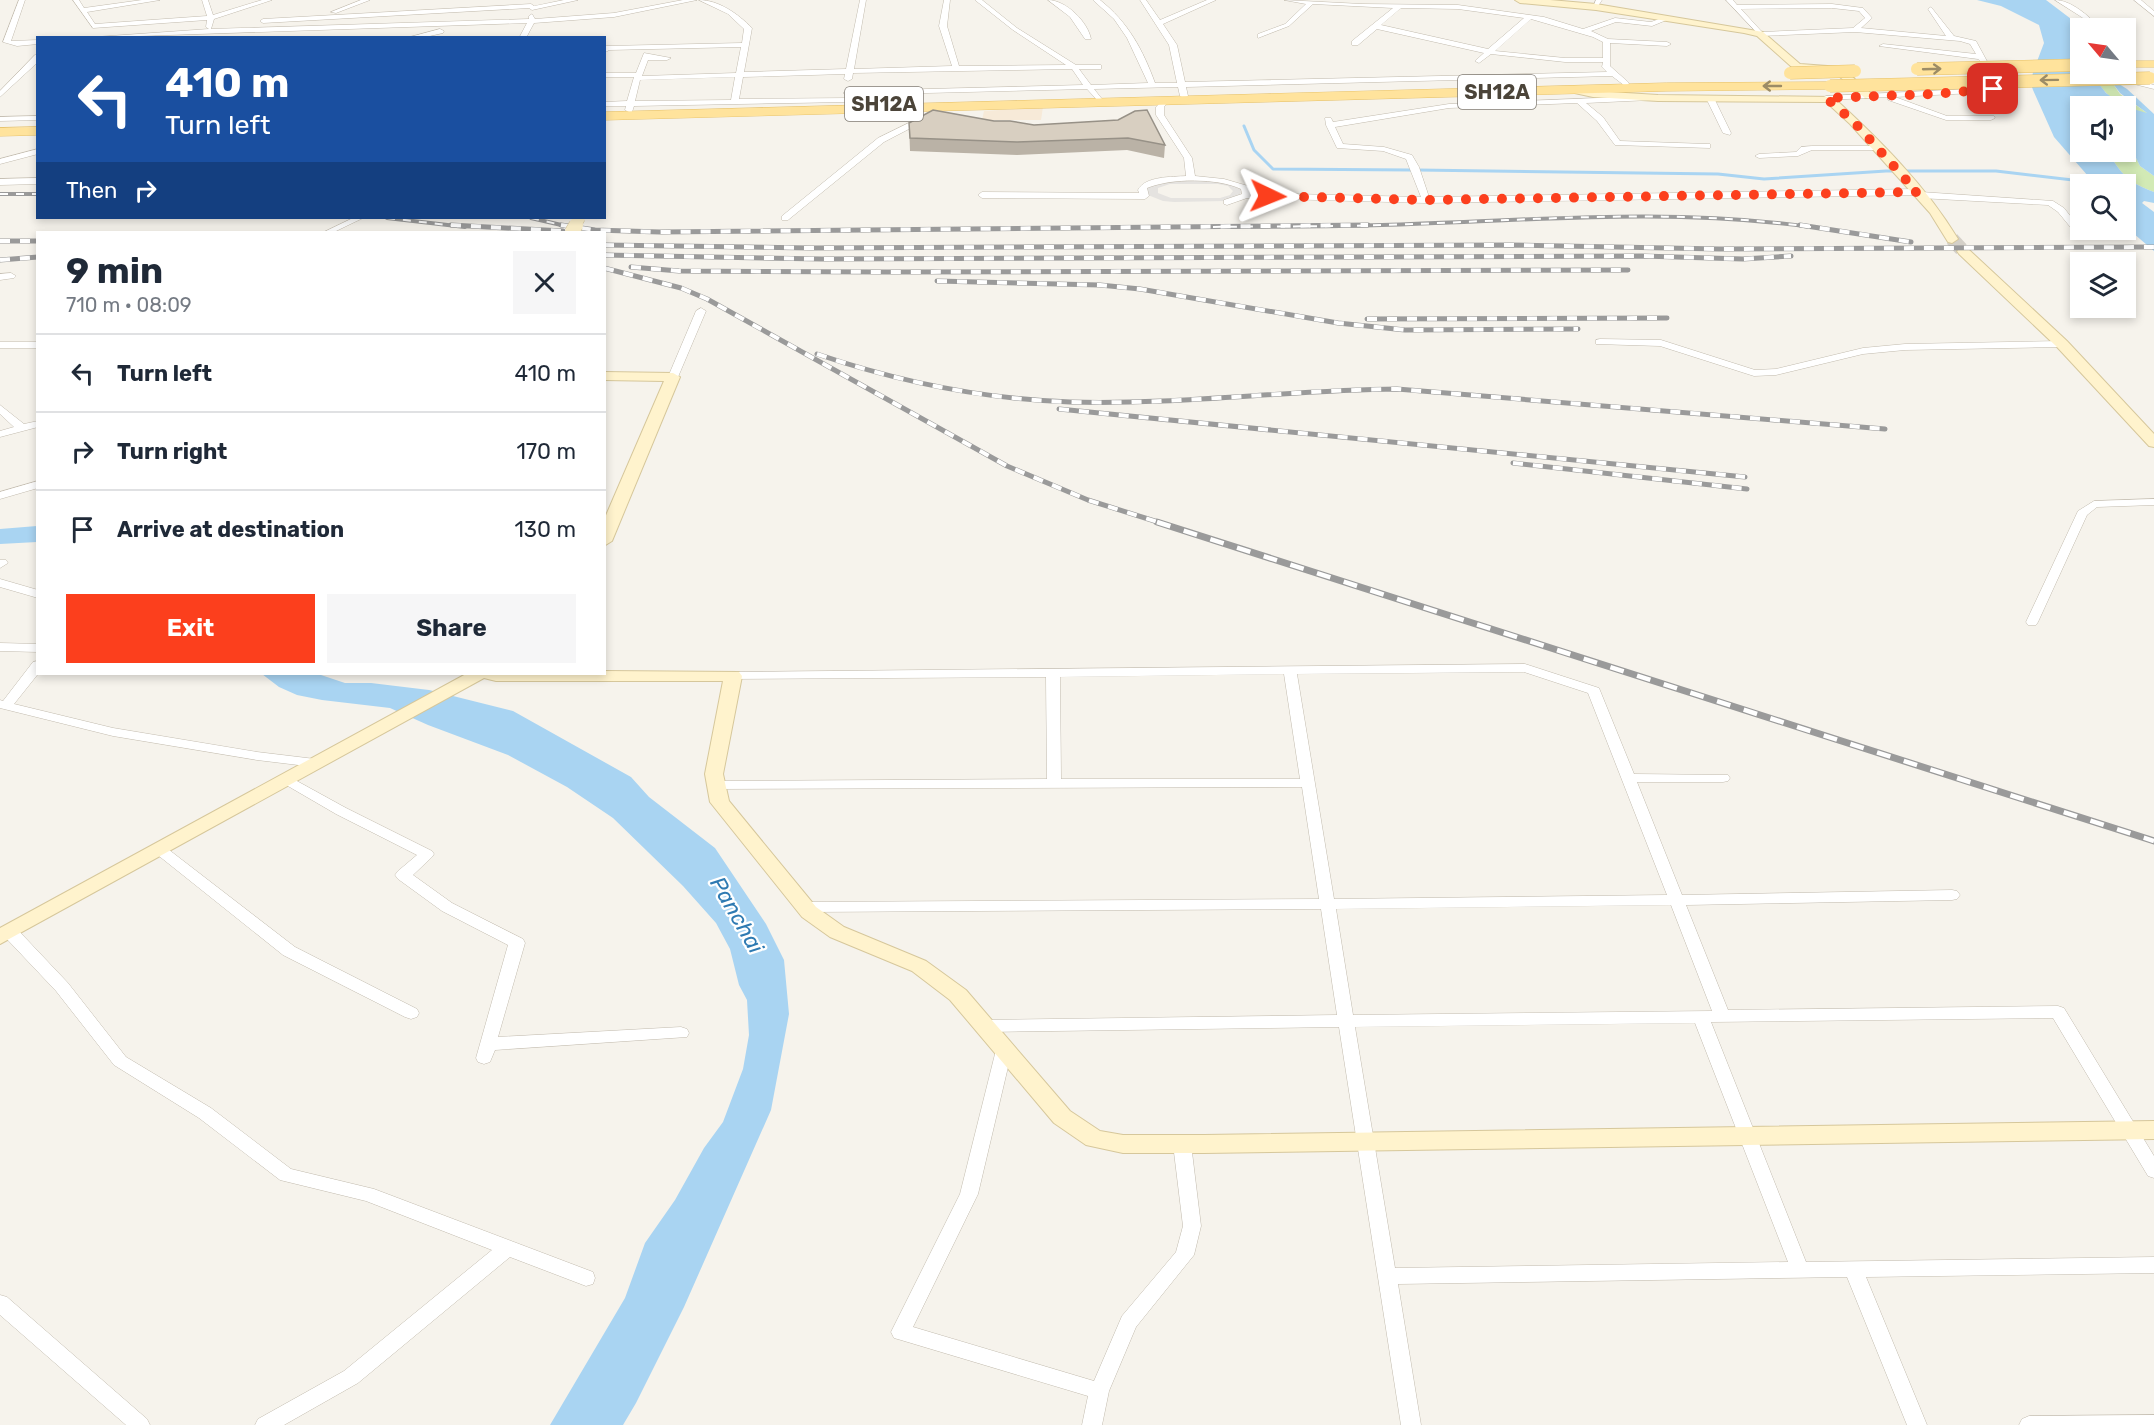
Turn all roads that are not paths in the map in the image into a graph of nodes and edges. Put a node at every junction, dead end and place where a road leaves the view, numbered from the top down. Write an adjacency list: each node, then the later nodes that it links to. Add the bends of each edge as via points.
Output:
1 (22, 0): 57 (street, via 7,42)
2 (76, 0): 32 (street)
3 (157, 0): 32 (street)
4 (205, 0): 39 (street)
5 (269, 0): 39 (street)
6 (367, 0): 34 (street)
7 (513, 0): 28 (street)
8 (575, 0): 28 (street)
9 (694, 0): 40 (street, via 614,15)
10 (702, 0): 60 (street, via 747,25)
11 (863, 0): 76 (street)
12 (947, 0): 72 (street, via 943,26)
13 (978, 0): 70 (street)
14 (1051, 0): 54 (street, via 1066,8)
15 (1096, 0): 83 (street, via 1123,25 1138,47)
16 (1143, 0): 41 (street)
17 (1213, 0): 41 (street)
18 (1287, 0): 25 (street)
19 (1520, 0): 24 (street)
20 (1546, 0): 27 (street)
21 (1729, 0): 29 (street)
22 (2058, 0): 37 (street)
23 (2137, 0): 33 (street)
24 (1535, 1): 27 (street)
25 (1310, 3): 30 (street); 53 (street, via 1287,25)
26 (1598, 3): 27 (street); 36 (street)
27 (1563, 4): 38 (street)
28 (531, 7): 34 (street); 40 (street)
29 (1735, 7): 44 (street, via 1861,9 1869,18); 47 (street)
30 (1399, 8): 35 (street, via 1448,6); 43 (street)
31 (1931, 9): 55 (street)
32 (83, 10): 39 (street, via 93,26)
33 (2154, 14)
34 (318, 17): 39 (street)
35 (1530, 17): 38 (street); 62 (street)
36 (1667, 18): 46 (street, via 1652,24 1615,20); 47 (street)
37 (2086, 18)
38 (1544, 19): 46 (street)
39 (212, 21): 45 (street)
40 (532, 21): 42 (street); 52 (street)
41 (1160, 23): 82 (street, via 1173,45)
42 (462, 24): 45 (street); 51 (street)
43 (1376, 26): 58 (street); 62 (street)
44 (1856, 30): 47 (street); 48 (street)
45 (208, 31): 49 (street); 50 (street)
46 (1584, 31): 56 (street)
47 (1760, 34): 74 (street)
48 (1894, 34): 55 (street); 55 (street, via 1881,49 1982,60 1973,43)
49 (119, 36)
50 (204, 36)
51 (417, 36)
52 (523, 36)
53 (1261, 36)
54 (1088, 37)
55 (1952, 39)
56 (1606, 41): 59 (street); 65 (street)
57 (36, 42)
58 (1355, 43)
59 (1667, 44)
60 (746, 45): 61 (street); 77 (street)
61 (606, 49)
62 (1488, 52): 65 (street, via 1542,59); 66 (street)
63 (667, 58): 80 (street, via 647,57)
64 (36, 59): 90 (street)
65 (1606, 60): 78 (street, via 1606,67)
66 (1479, 61)
67 (2136, 63): 68 (main road)
68 (2154, 64)
69 (2070, 65): 73 (main road, one-way to 69, bridge)
70 (1073, 66): 71 (street); 72 (street); 85 (street)
71 (1098, 67)
72 (956, 69): 76 (street)
73 (1906, 69)
74 (1793, 70): 75 (main road, SH12A, bridge); 84 (main road, SH12A); 93 (street, via 1838,69)
75 (1871, 70)
76 (848, 72): 77 (street); 99 (street)
77 (741, 74): 80 (street); 98 (street)
78 (1613, 74): 82 (street); 84 (street)
79 (606, 75): 80 (street)
80 (638, 76): 103 (street)
81 (2150, 82): 88 (main road, SH12A, one-way to 88, bridge); 89 (street)
82 (1182, 83): 83 (street); 92 (street)
83 (1152, 84): 85 (street)
84 (1625, 84): 92 (main road, SH12A)
85 (1088, 86): 87 (street); 95 (street)
86 (2009, 88): 94 (street)
87 (961, 89): 99 (street); 100 (street)
88 (1828, 92): 91 (main road, SH12A, one-way to 91); 93 (street); 97 (street); 116 (street)
89 (2154, 92)
90 (0, 94)
91 (1576, 95): 96 (main road, SH12A); 97 (street); 115 (street, via 1618,143); 126 (street, via 1329,122 1340,146 1384,149 1409,157)
92 (1184, 96): 96 (main road, SH12A)
93 (1869, 96): 94 (street)
94 (1887, 96): 108 (street, via 1938,116)
95 (1098, 99): 96 (main road, SH12A); 100 (main road, SH12A)
96 (1163, 99): 104 (main road, SH12A); 120 (street, via 1160,115 1188,158)
97 (1712, 100): 114 (street)
98 (735, 101): 102 (street); 103 (street)
99 (848, 102): 100 (main road, SH12A); 102 (main road, SH12A); 104 (main road, SH12A); 106 (main road, SH12A)
100 (960, 103)
101 (606, 104): 103 (street)
102 (758, 104): 103 (main road, SH12A)
103 (629, 107): 105 (main road, SH12A)
104 (947, 107): 128 (street, via 881,141)
105 (606, 111)
106 (606, 116)
107 (36, 118): 109 (street)
108 (1991, 118)
109 (0, 119)
110 (36, 126): 111 (main road)
111 (0, 127)
112 (36, 131): 113 (main road)
113 (0, 132)
114 (1727, 133)
115 (1707, 146)
116 (1876, 148): 118 (street, via 1812,148 1798,154); 123 (street)
117 (36, 152): 119 (street)
118 (1759, 156)
119 (0, 162)
120 (1191, 180): 124 (street, via 1148,184 1142,190 1145,196); 125 (street, via 1234,183 1245,188)
121 (36, 181): 122 (street)
122 (0, 182)
123 (1918, 193): 126 (street); 130 (street, via 2050,203); 132 (street)
124 (982, 195)
125 (1246, 195): 126 (street); 127 (street)
126 (1426, 200)
127 (1227, 202)
128 (784, 218)
129 (357, 219): 131 (street)
130 (2070, 221)
131 (330, 231)
132 (1952, 239)
133 (1963, 251): 138 (street)
134 (11, 276): 135 (street)
135 (0, 278)
136 (700, 311): 142 (street)
137 (1600, 342): 138 (street, via 1661,343 1754,373 1776,372 1863,351 1905,347)
138 (2062, 344): 147 (street)
139 (0, 345): 140 (street)
140 (36, 345)
141 (606, 376): 142 (street)
142 (674, 377): 151 (street)
143 (0, 408): 145 (street)
144 (36, 424): 145 (street)
145 (22, 428): 146 (street)
146 (0, 434)
147 (2154, 442)
148 (36, 485): 149 (street)
149 (0, 496)
150 (2154, 502): 154 (street, via 2094,504 2082,513)
151 (606, 537)
152 (0, 583): 153 (street)
153 (36, 593)
154 (2032, 622)
155 (0, 647): 156 (street)
156 (36, 648)
157 (36, 667): 163 (street)
158 (1290, 671): 159 (street); 165 (street, via 1525,669 1594,690); 168 (street)
159 (1053, 673): 162 (street); 169 (street)
160 (476, 675): 164 (street)
161 (493, 675): 162 (street)
162 (733, 676): 170 (street, via 714,774)
163 (4, 704): 164 (street, via 113,732)
164 (315, 763): 167 (street)
165 (1628, 778): 166 (street); 173 (street)
166 (1723, 778)
167 (286, 779): 171 (street); 182 (street, via 427,854 403,875 447,907 517,943 486,1051)
168 (1308, 783): 169 (street); 174 (street)
169 (1054, 784): 170 (street)
170 (716, 785): 175 (street, via 720,802)
171 (159, 849): 176 (street); 177 (street, via 289,951)
172 (1952, 895): 173 (street)
173 (1676, 900): 174 (street); 178 (street)
174 (1327, 904): 175 (street); 180 (street)
175 (806, 907): 181 (street, via 837,932 919,966 958,995)
176 (5, 934): 190 (street, via 62,987 120,1061 205,1113 286,1175 368,1194)
177 (411, 1013)
178 (1722, 1016): 179 (street); 184 (street, via 2058,1012)
179 (1701, 1017): 180 (street); 186 (street)
180 (1346, 1021): 181 (street); 187 (street)
181 (984, 1026): 183 (street)
182 (681, 1033)
183 (1004, 1050): 188 (street, via 1062,1117 1094,1139 1123,1144); 197 (street, via 969,1194 901,1332)
184 (2129, 1130): 185 (street); 186 (street); 189 (street)
185 (2154, 1130)
186 (1748, 1136): 187 (street); 193 (street)
187 (1365, 1142): 188 (street); 194 (street)
188 (1182, 1144): 197 (street, via 1192,1226 1185,1255 1129,1322)
189 (2154, 1172)
190 (509, 1248): 195 (street); 200 (street, via 351,1377)
191 (2153, 1267): 192 (street)
192 (1853, 1269): 193 (street); 203 (street)
193 (1800, 1270): 194 (street)
194 (1387, 1276): 202 (street)
195 (586, 1278)
196 (0, 1303): 199 (street)
197 (1099, 1391): 201 (street)
198 (2154, 1424): 205 (street)
199 (140, 1425)
200 (265, 1425)
201 (1092, 1425)
202 (1411, 1425)
203 (1917, 1425)
204 (2029, 1425): 205 (street)
205 (2086, 1425)

